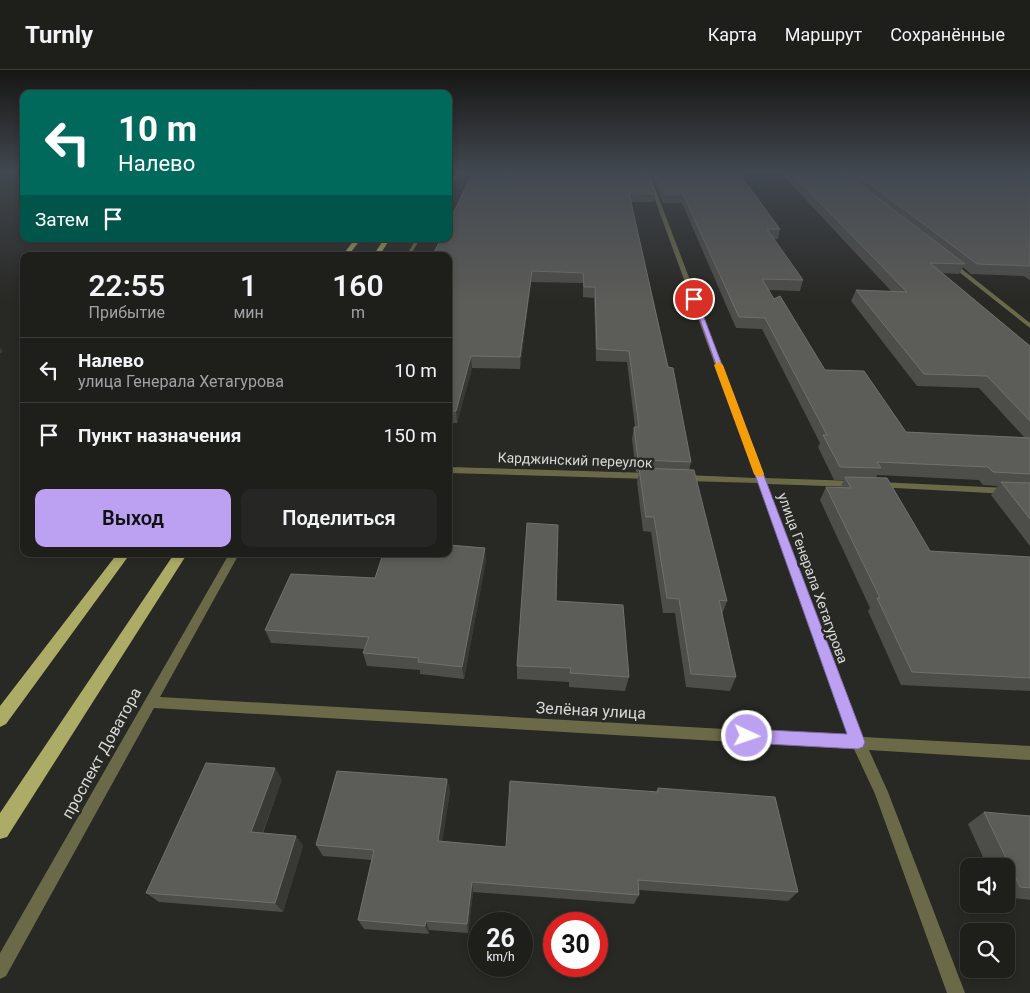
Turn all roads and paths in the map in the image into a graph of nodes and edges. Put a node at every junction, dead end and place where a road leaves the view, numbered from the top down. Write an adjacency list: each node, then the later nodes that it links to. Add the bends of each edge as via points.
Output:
1 (663, 215): 7 (street, улица Генерала Хетагурова)
2 (356, 242): 3 (main road)
3 (348, 252)
4 (945, 258): 5 (street)
5 (1030, 326)
6 (452, 470): 7 (street, Карджинский переулок)
7 (761, 480): 8 (street, Карджинский переулок); 14 (street, улица Генерала Хетагурова)
8 (1030, 492)
9 (122, 557): 13 (main road)
10 (179, 557): 16 (main road)
11 (232, 557): 12 (street, проспект Доватора)
12 (151, 702): 14 (street, Зелёная улица); 17 (street, проспект Доватора)
13 (0, 719)
14 (858, 742): 15 (street, Зелёная улица); 18 (street, улица Генерала Хетагурова, via 881,792)
15 (1030, 753)
16 (0, 830)
17 (0, 970)
18 (956, 993)

